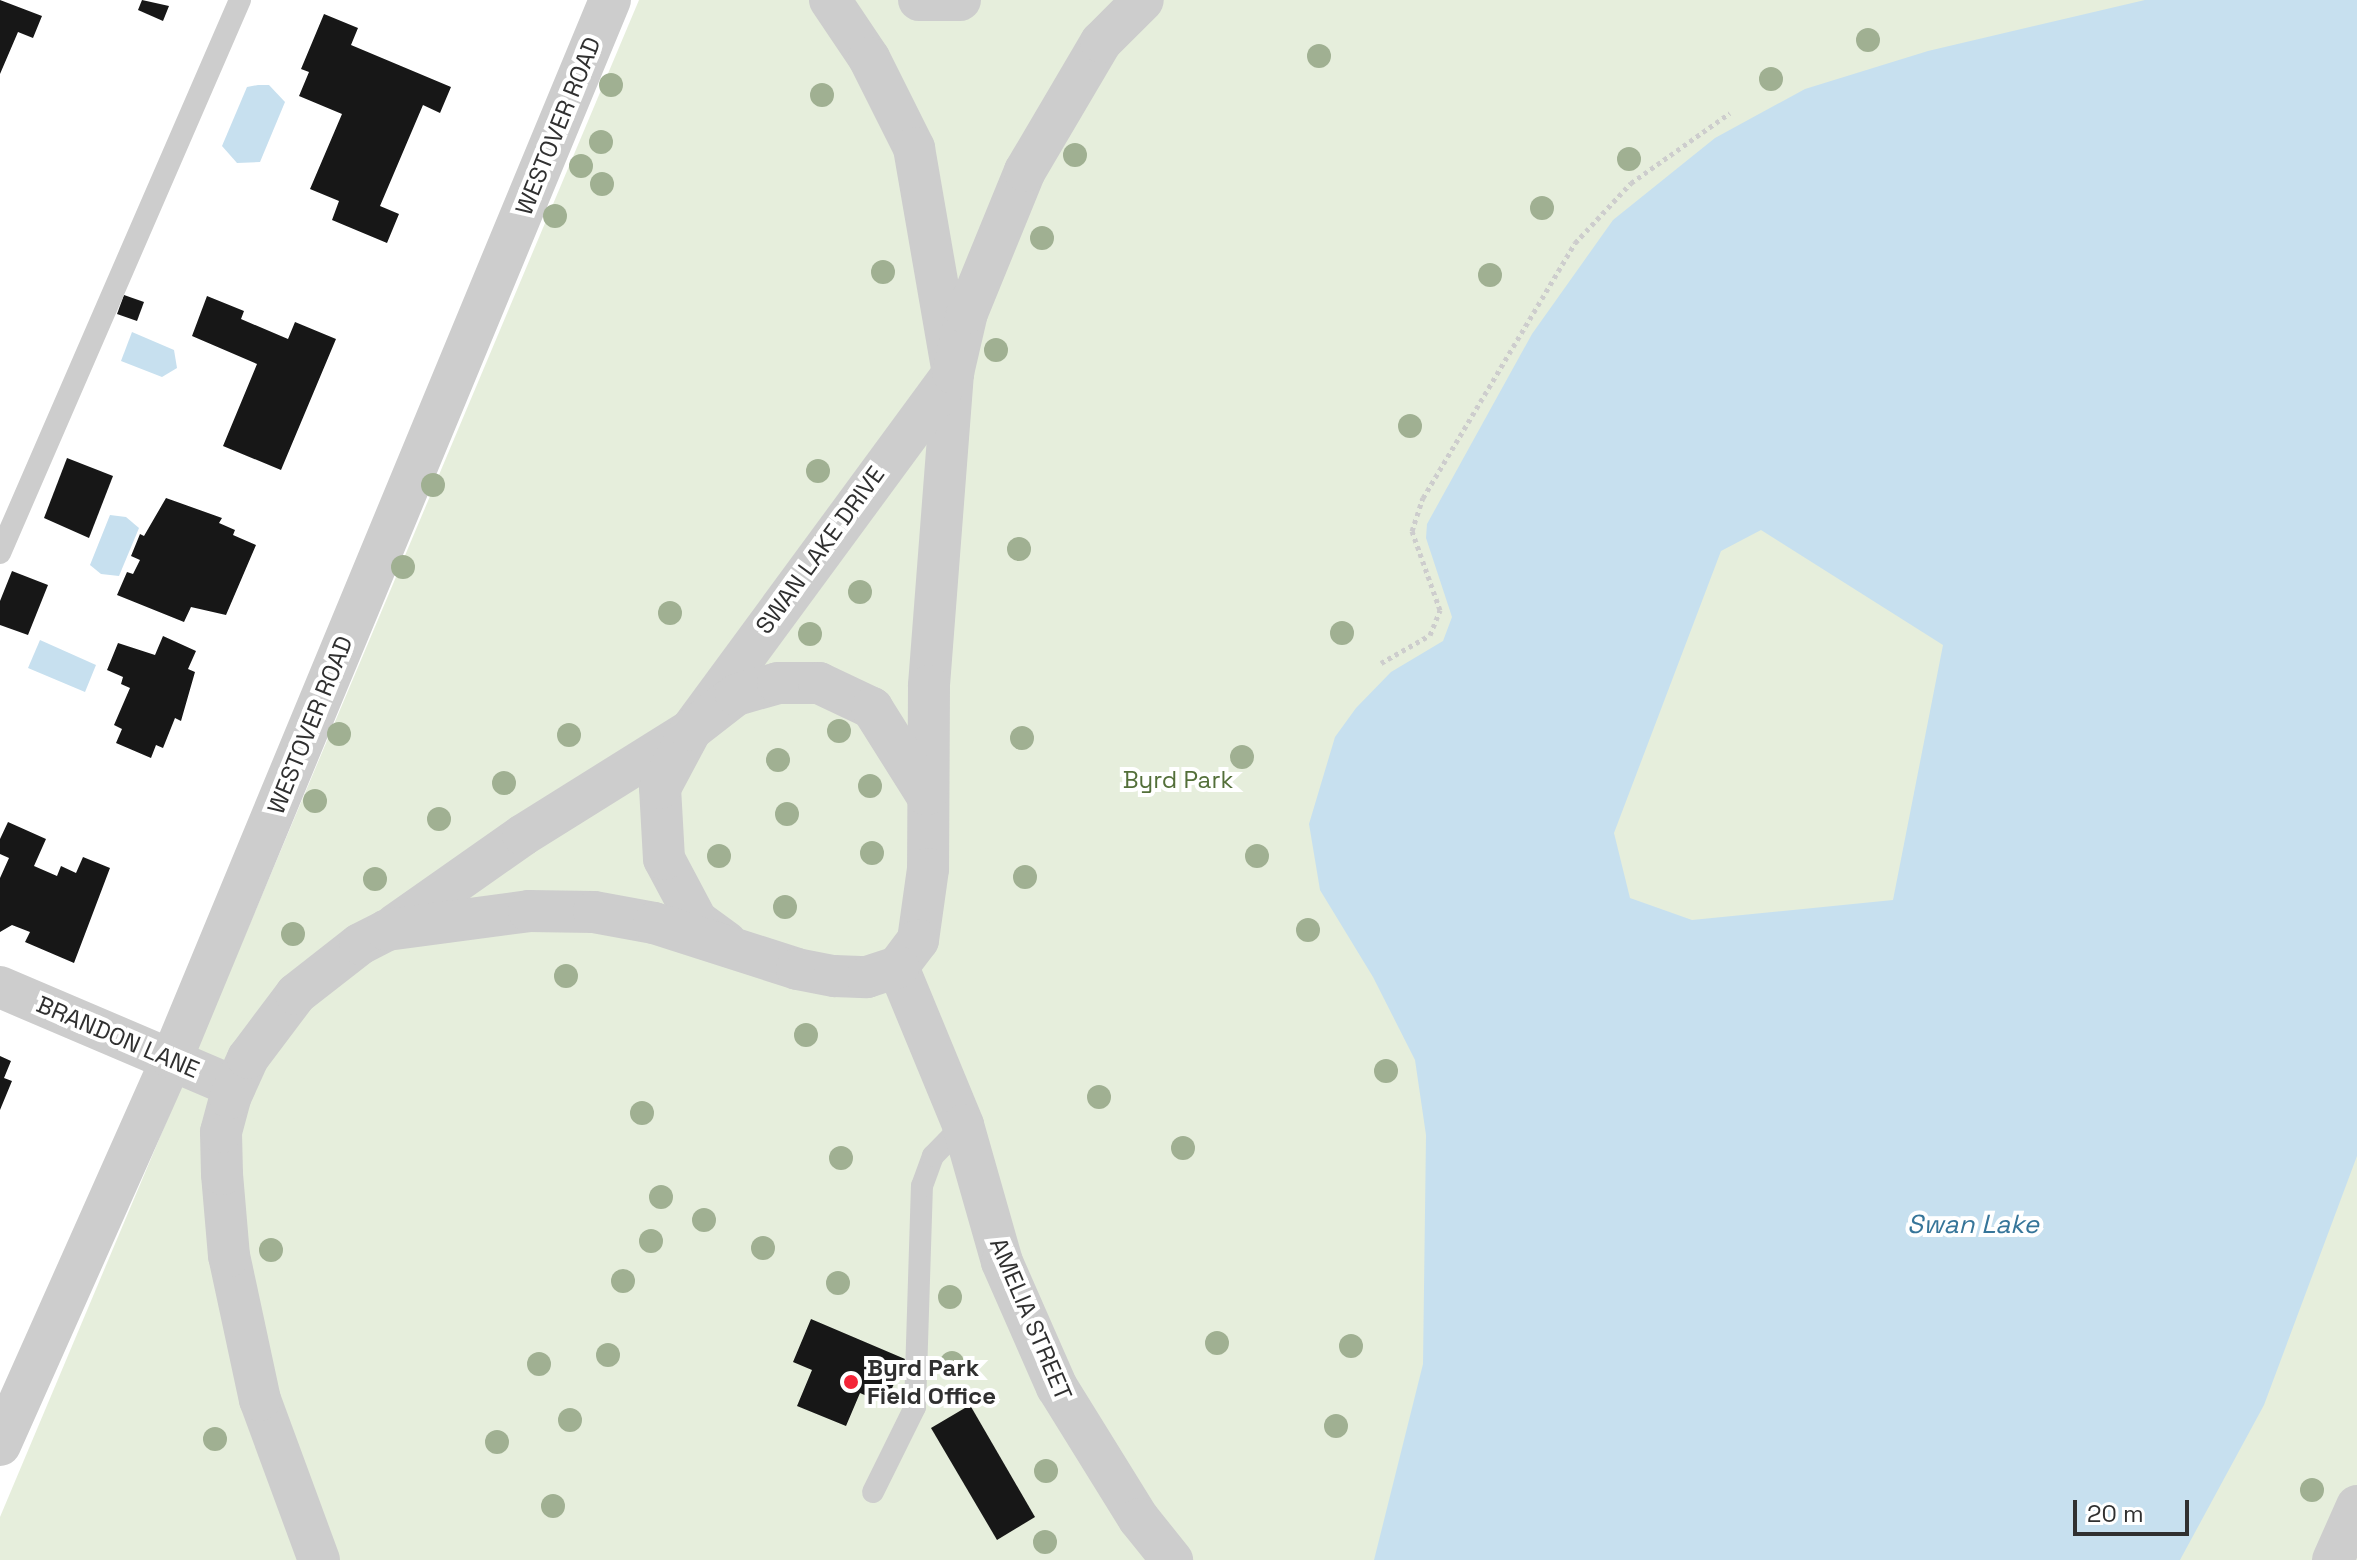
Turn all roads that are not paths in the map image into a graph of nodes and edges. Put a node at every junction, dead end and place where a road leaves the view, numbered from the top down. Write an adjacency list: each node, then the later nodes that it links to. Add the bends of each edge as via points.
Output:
1 (240, 0): 8 (lane)
2 (610, 0): 15 (street, WESTOVER ROAD)
3 (830, 0): 7 (street, SWAN LAKE DRIVE, via 869,58 914,148)
4 (919, 0): 5 (street)
5 (960, 0)
6 (1143, 0): 7 (street, SWAN LAKE DRIVE, via 1101,42 1025,171 967,313)
7 (953, 373): 9 (street, SWAN LAKE DRIVE); 10 (street, SWAN LAKE DRIVE, via 930,671)
8 (0, 553)
9 (691, 730): 10 (street, SWAN LAKE DRIVE, via 736,695 778,683 819,683 872,708 897,740); 11 (street, SWAN LAKE DRIVE, via 523,835); 12 (street, via 660,788 664,859 697,921)
10 (929, 799): 13 (street, SWAN LAKE DRIVE, via 928,869 918,940)
11 (387, 930): 12 (street, via 529,911 594,912 654,923); 16 (street, SWAN LAKE DRIVE, via 360,944 296,994 248,1058)
12 (734, 948): 13 (street, via 834,976 867,977)
13 (898, 967): 17 (street, AMELIA STREET)
14 (0, 987): 15 (street, BRANDON LANE)
15 (172, 1058): 16 (street, BRANDON LANE); 18 (street, WESTOVER ROAD)
16 (235, 1087): 21 (street, SWAN LAKE DRIVE, via 221,1132 229,1256 260,1400)
17 (963, 1125): 19 (lane, via 933,1156 922,1186 915,1407); 22 (street, AMELIA STREET, via 1002,1262 1057,1387 1115,1483)
18 (0, 1445)
19 (873, 1492)
20 (2357, 1506): 23 (street)
21 (319, 1560)
22 (1172, 1560)
23 (2333, 1560)

